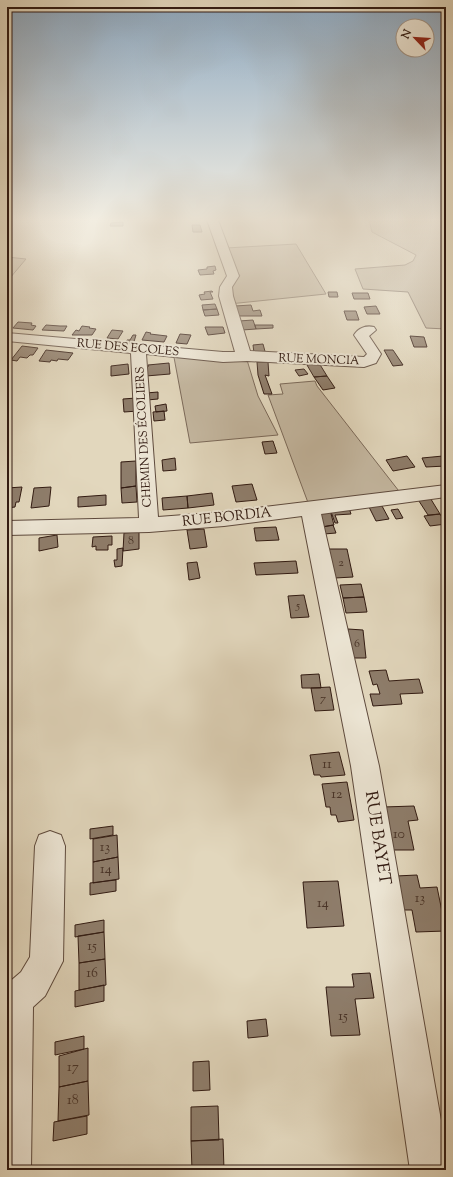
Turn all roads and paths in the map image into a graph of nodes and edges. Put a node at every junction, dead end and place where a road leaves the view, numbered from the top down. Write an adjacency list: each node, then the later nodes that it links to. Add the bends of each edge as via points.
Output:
1 (233, 275): 5 (street, via 226,287 226,296 243,353)
2 (369, 330): 5 (street, RUE MONCIA, via 361,336 374,354 370,361)
3 (7, 337): 4 (street, RUE DES ECOLES)
4 (138, 348): 5 (street, RUE DES ECOLES, via 223,357); 8 (street, CHEMIN DES ÉCOLIERS)
5 (248, 356)
6 (446, 491): 7 (street, RUE BORDIA)
7 (310, 508): 8 (street, RUE BORDIA); 13 (street, RUE BAYET, via 365,766)
8 (149, 525): 9 (street, RUE BORDIA)
9 (7, 528)
10 (50, 846): 11 (street, via 46,960 33,984)
11 (12, 1000): 12 (street)
12 (11, 1170)
13 (430, 1170)

